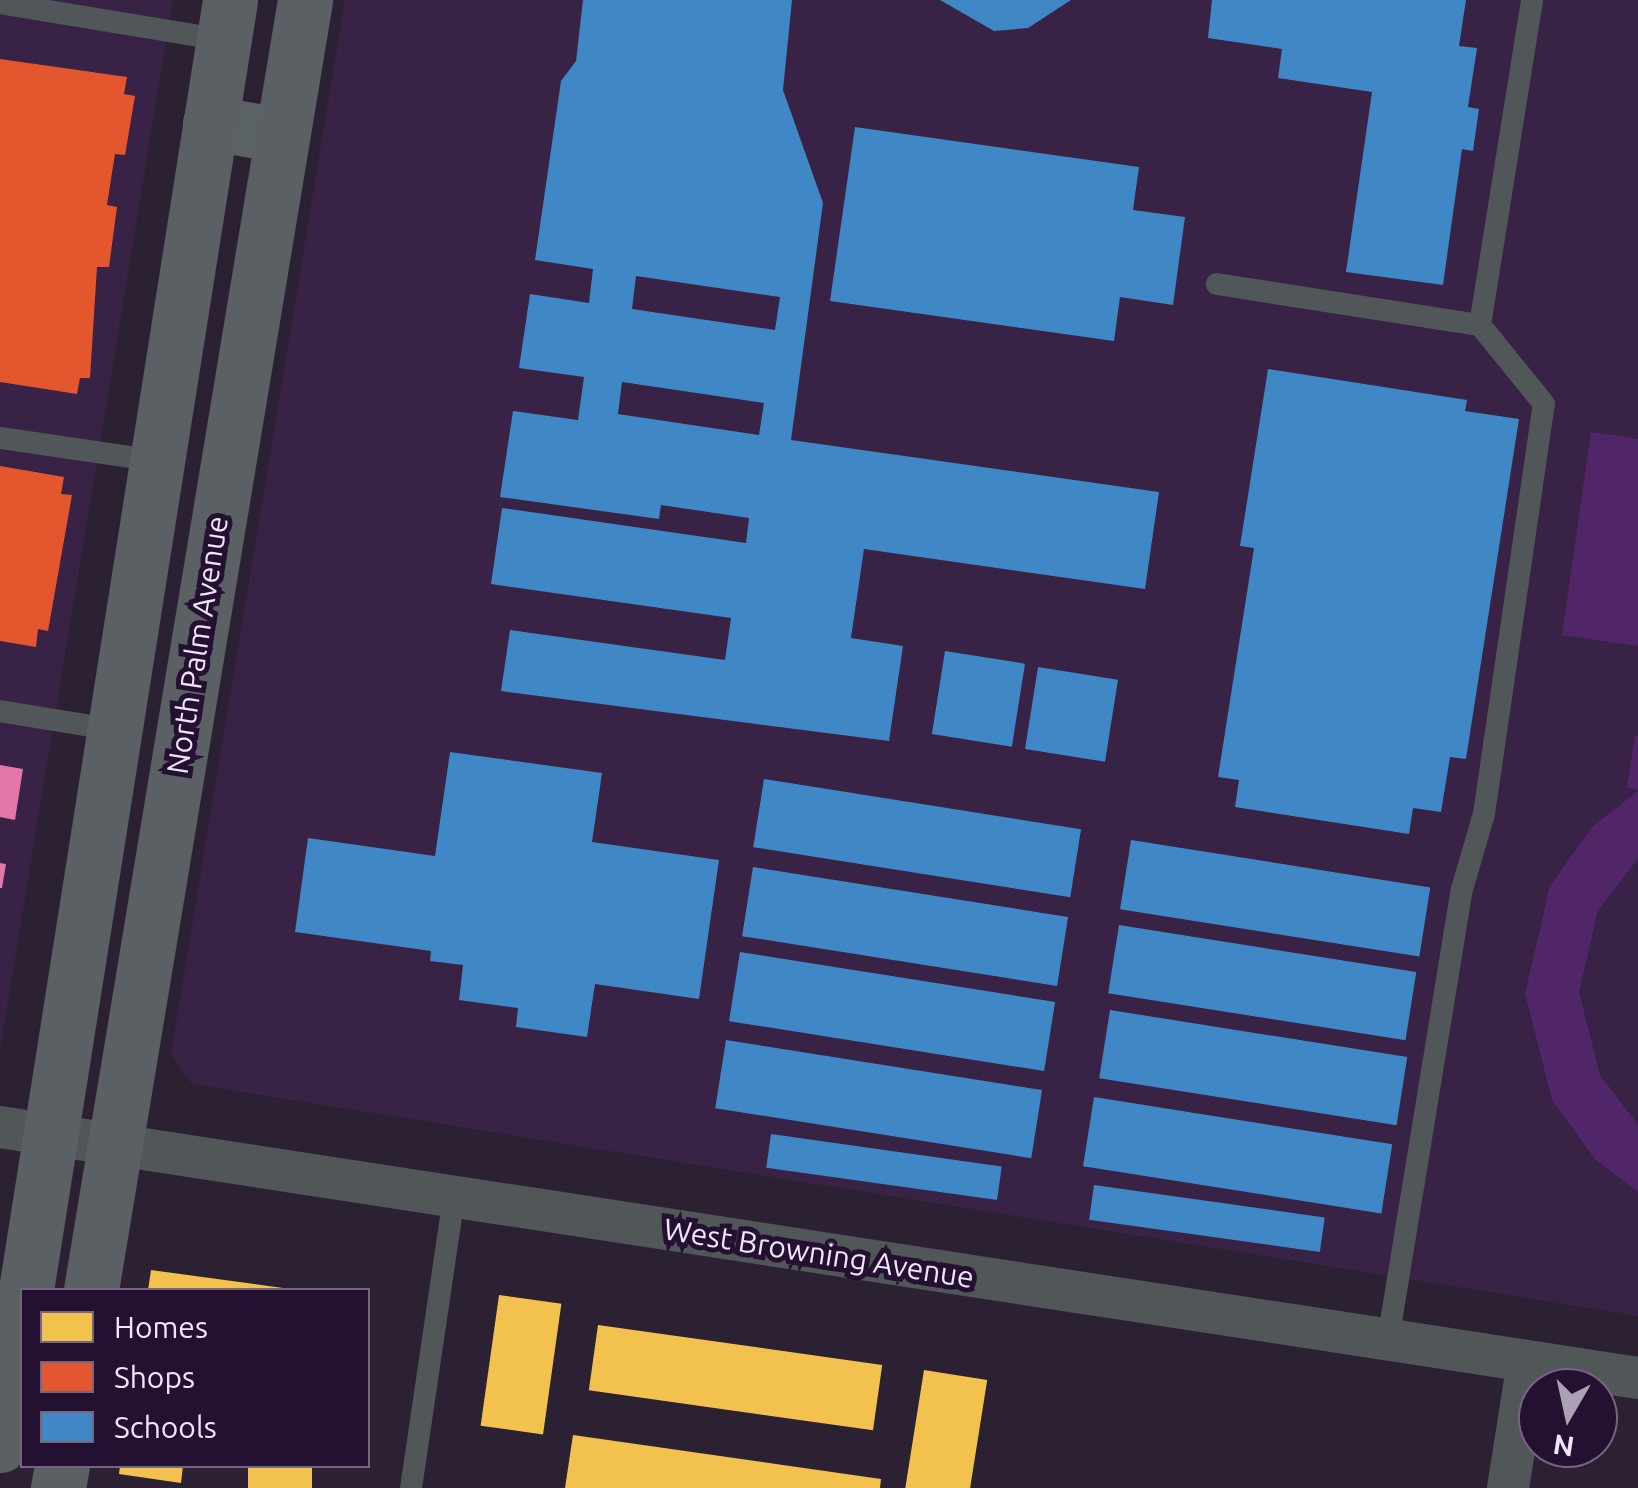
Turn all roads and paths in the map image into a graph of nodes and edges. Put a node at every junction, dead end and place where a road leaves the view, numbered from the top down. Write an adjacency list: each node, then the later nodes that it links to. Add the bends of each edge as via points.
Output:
1 (305, 0): 6 (main road, North Palm Avenue)
2 (1532, 0): 8 (lane)
3 (0, 4): 4 (lane)
4 (226, 20): 5 (main road)
5 (210, 123): 6 (main road); 10 (main road)
6 (282, 135): 14 (main road, North Palm Avenue)
7 (1217, 284): 8 (lane)
8 (1480, 324): 18 (lane, via 1544,404 1484,814 1462,889)
9 (0, 438): 10 (lane)
10 (158, 461): 12 (main road)
11 (0, 711): 12 (lane)
12 (116, 730): 13 (main road)
13 (26, 1132): 14 (street, West Browning Avenue); 16 (main road)
14 (115, 1147): 15 (street, West Browning Avenue); 17 (main road, North Palm Avenue)
15 (454, 1197): 18 (street, West Browning Avenue); 23 (lane)
16 (26, 1288)
17 (91, 1288)
18 (1388, 1340): 20 (street, West Browning Avenue)
19 (12, 1348): 22 (main road)
20 (1528, 1362): 21 (street, West Browning Avenue); 24 (street)
21 (1638, 1378)
22 (0, 1446)
23 (410, 1488)
24 (1508, 1488)

